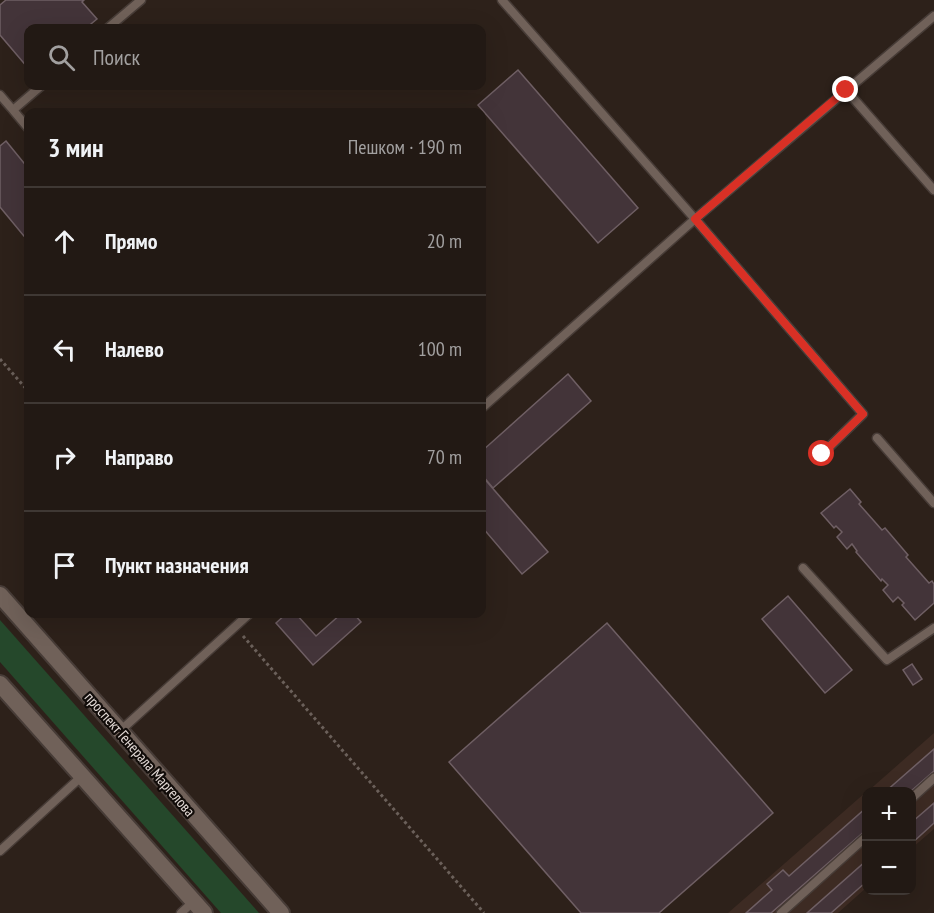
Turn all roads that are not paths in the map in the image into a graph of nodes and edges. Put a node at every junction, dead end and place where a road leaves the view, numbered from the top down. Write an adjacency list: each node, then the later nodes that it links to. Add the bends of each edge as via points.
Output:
1 (141, 0): 4 (lane)
2 (502, 0): 11 (lane)
3 (934, 16): 6 (lane)
4 (113, 24)
5 (36, 90): 8 (lane)
6 (846, 90): 10 (lane); 11 (lane)
7 (0, 95): 8 (lane)
8 (13, 110): 9 (lane)
9 (24, 123)
10 (934, 190)
11 (695, 219): 12 (lane); 14 (lane, via 863,414)
12 (486, 404)
13 (877, 438): 15 (lane)
14 (822, 454)
15 (934, 503)
16 (803, 568): 19 (lane, via 887,660)
17 (0, 595): 21 (street, проспект Генерала Маргелова)
18 (245, 618): 21 (lane)
19 (934, 628)
20 (0, 684): 22 (street)
21 (120, 731): 29 (street, проспект Генерала Маргелова)
22 (82, 776): 26 (lane); 27 (street)
23 (934, 778): 24 (lane)
24 (916, 794)
25 (862, 841): 30 (lane)
26 (0, 851)
27 (198, 907): 28 (lane)
28 (181, 913)
29 (281, 913)
30 (781, 913)

